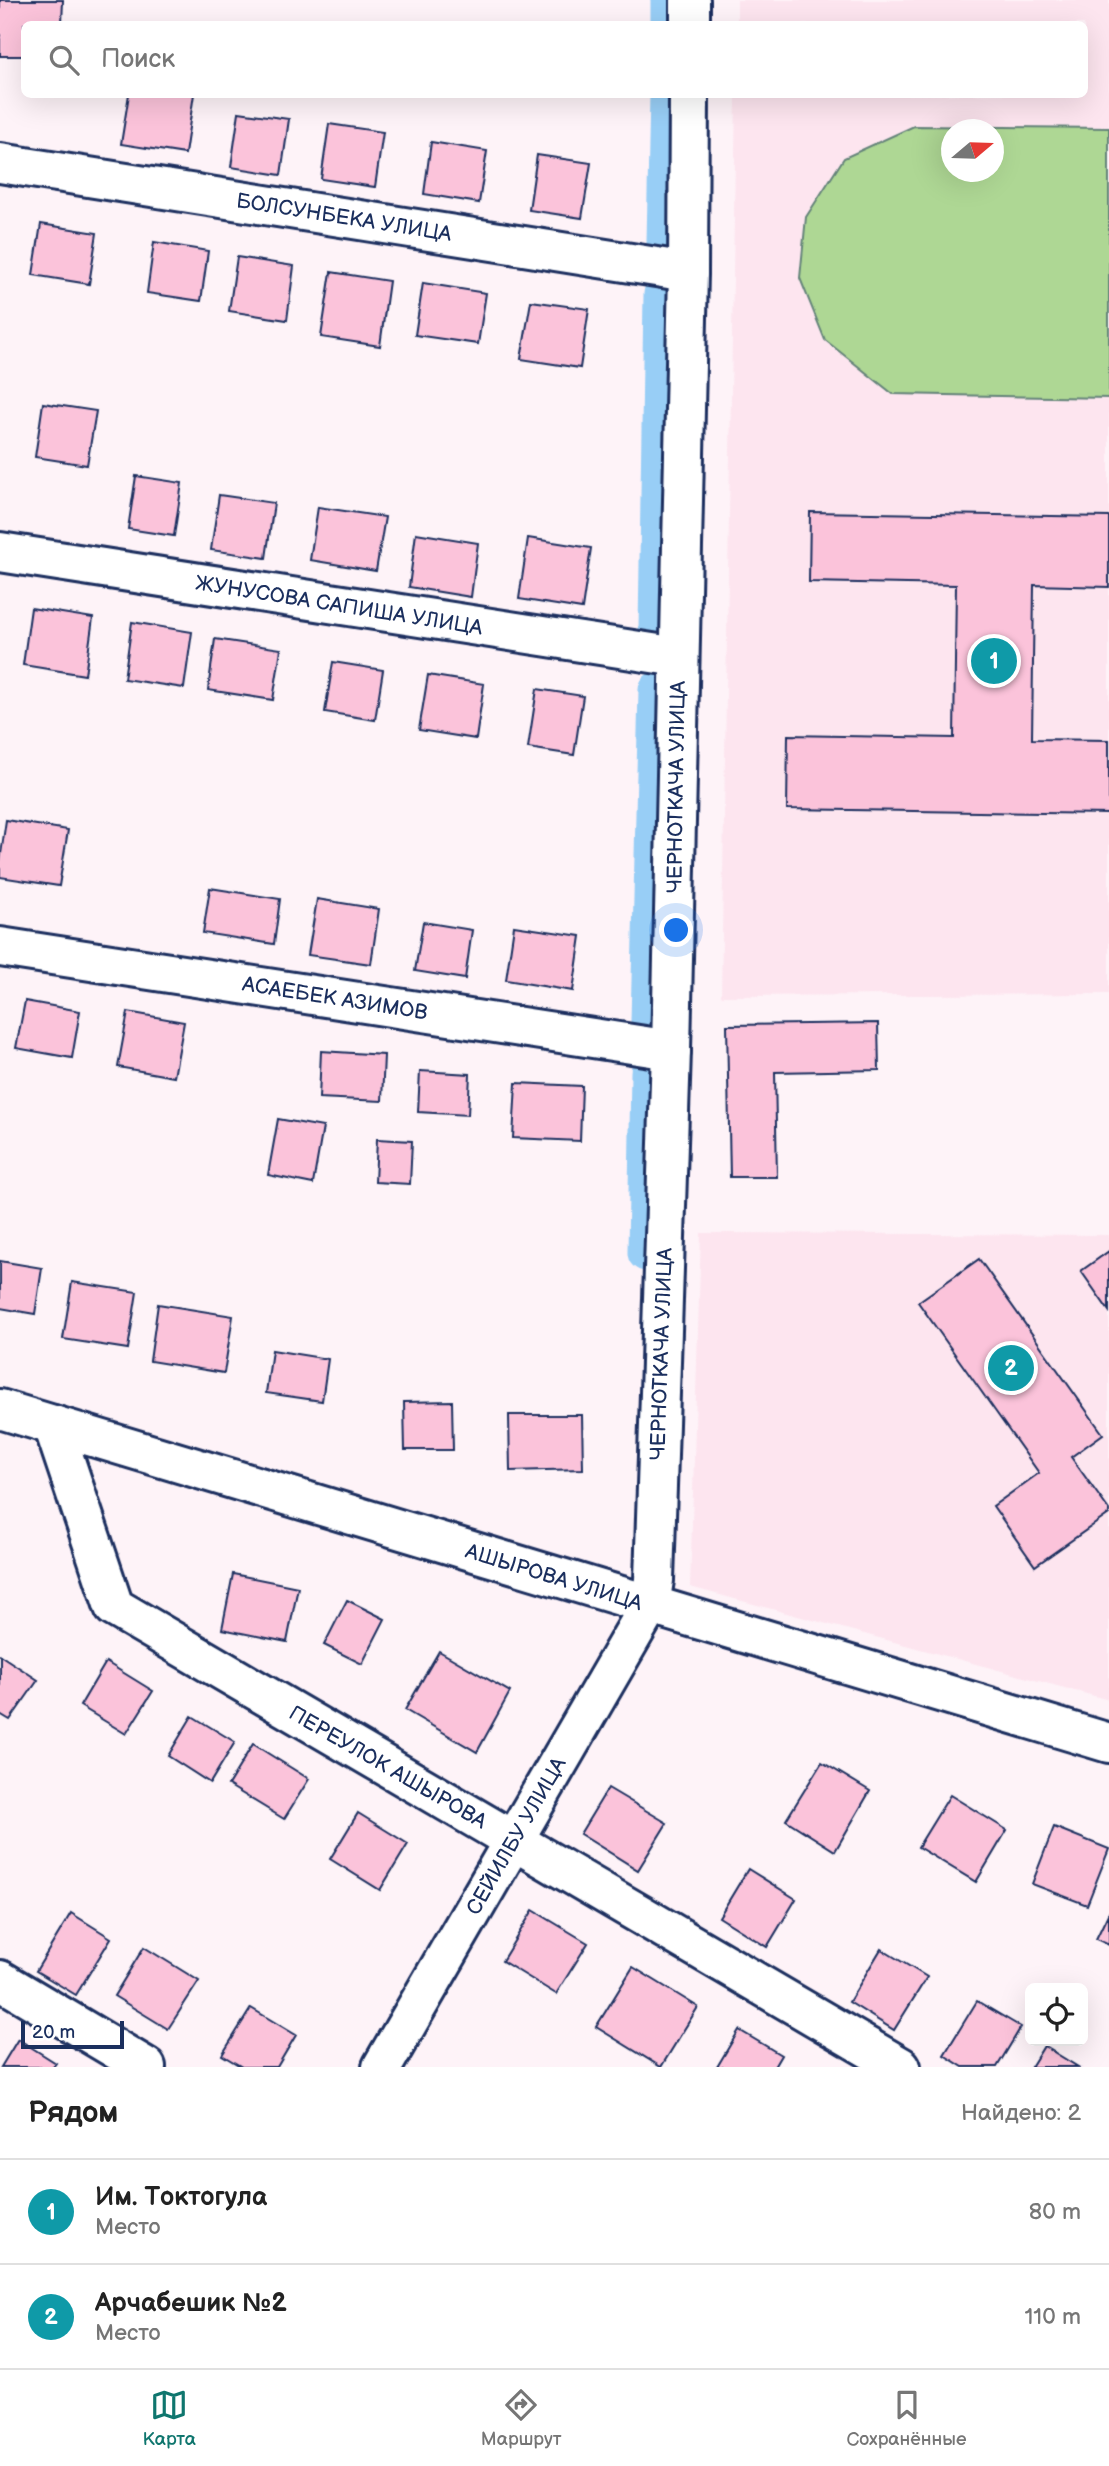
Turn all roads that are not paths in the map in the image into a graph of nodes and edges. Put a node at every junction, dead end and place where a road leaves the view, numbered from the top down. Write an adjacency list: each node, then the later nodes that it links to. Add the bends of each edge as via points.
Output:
1 (690, 0): 2 (street)
2 (690, 21)
3 (690, 98): 5 (street, ЧЕРНОТКАЧА УЛИЦА)
4 (0, 163): 5 (street, БОЛСУНБЕКА УЛИЦА)
5 (688, 272): 7 (street, ЧЕРНОТКАЧА УЛИЦА)
6 (0, 552): 7 (street, ЖУНУСОВА САПИША УЛИЦА)
7 (678, 657): 9 (street, ЧЕРНОТКАЧА УЛИЦА)
8 (0, 947): 9 (street, АСАЕБЕК АЗИМОВ)
9 (671, 1050): 12 (street, ЧЕРНОТКАЧА УЛИЦА)
10 (0, 1409): 11 (street, АШЫРОВА УЛИЦА)
11 (53, 1425): 12 (street, АШЫРОВА УЛИЦА); 14 (street, ПЕРЕУЛОК АШЫРОВА, via 114,1607)
12 (650, 1605): 13 (street, АШЫРОВА УЛИЦА); 14 (street, СЕЙИЛБУ УЛИЦА)
13 (1109, 1743)
14 (514, 1841): 17 (street, СЕЙИЛБУ УЛИЦА); 18 (street, ПЕРЕУЛОК АШЫРОВА)
15 (0, 1980): 16 (street)
16 (146, 2067)
17 (382, 2067)
18 (901, 2067)

